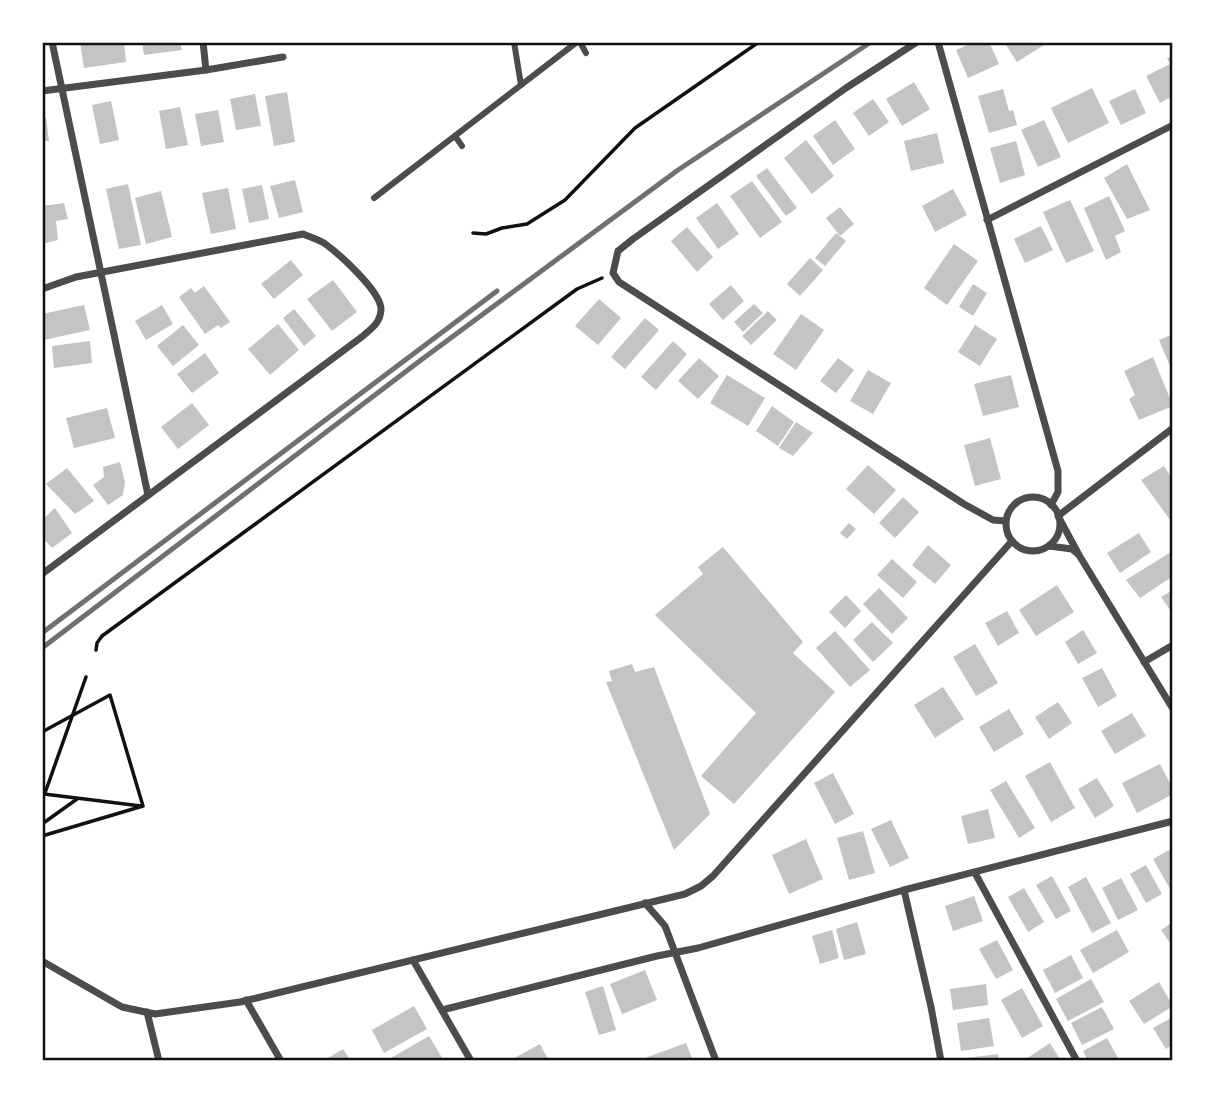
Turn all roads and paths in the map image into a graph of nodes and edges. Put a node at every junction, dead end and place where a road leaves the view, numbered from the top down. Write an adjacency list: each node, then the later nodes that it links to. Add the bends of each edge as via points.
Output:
1 (52, 42): 12 (street)
2 (203, 42): 10 (street)
3 (514, 42): 11 (street)
4 (578, 42): 8 (street); 11 (street)
5 (759, 42): 21 (path, via 635,128 565,200 527,224)
6 (917, 42): 22 (street, via 633,239 618,251)
7 (938, 42): 20 (street)
8 (586, 53)
9 (283, 57): 10 (street)
10 (206, 70): 12 (street)
11 (521, 85): 15 (street)
12 (62, 88): 13 (street); 23 (street)
13 (42, 91)
14 (1173, 125): 20 (street)
15 (455, 136): 16 (street); 17 (street)
16 (462, 146)
17 (426, 158): 18 (street); 19 (street)
18 (432, 166)
19 (374, 198)
20 (988, 220): 27 (street, via 1058,471 1058,492)
21 (474, 233)
22 (613, 272): 29 (street, via 619,282 964,505 993,520); 35 (path, via 578,289 102,636)
23 (101, 274): 24 (street); 26 (street); 26 (street, via 303,234 340,254 377,296 381,310 377,324)
24 (42, 289)
25 (1173, 428): 28 (street)
26 (148, 495): 33 (street)
27 (1051, 505): 28 (street); 29 (street, via 1026,498 1017,502)
28 (1058, 516): 31 (street, via 1059,530); 32 (street)
29 (1006, 521): 30 (street)
30 (1012, 541): 31 (street, via 1031,551); 49 (street, via 713,876 685,894)
31 (1049, 545): 32 (street)
32 (1079, 555): 36 (street)
33 (42, 574)
34 (1173, 645): 36 (street)
35 (96, 649)
36 (1144, 662): 38 (street)
37 (86, 677): 39 (path)
38 (1173, 709)
39 (71, 716): 40 (path); 41 (path); 43 (path, via 110,695)
40 (42, 732)
41 (42, 794): 42 (path)
42 (79, 798): 43 (path); 45 (path)
43 (143, 806): 46 (path)
44 (1173, 821): 47 (street)
45 (42, 824)
46 (42, 836)
47 (975, 873): 48 (street); 61 (street)
48 (904, 890): 50 (street); 60 (street)
49 (645, 903): 50 (street, via 665,926); 51 (street)
50 (674, 952): 54 (street); 59 (street)
51 (414, 960): 53 (street); 54 (street)
52 (42, 961): 55 (street, via 122,1007)
53 (246, 1000): 55 (street); 57 (street)
54 (442, 1010): 58 (street)
55 (148, 1013): 56 (street)
56 (159, 1061)
57 (281, 1061)
58 (471, 1061)
59 (716, 1061)
60 (941, 1061)
61 (1077, 1061)

